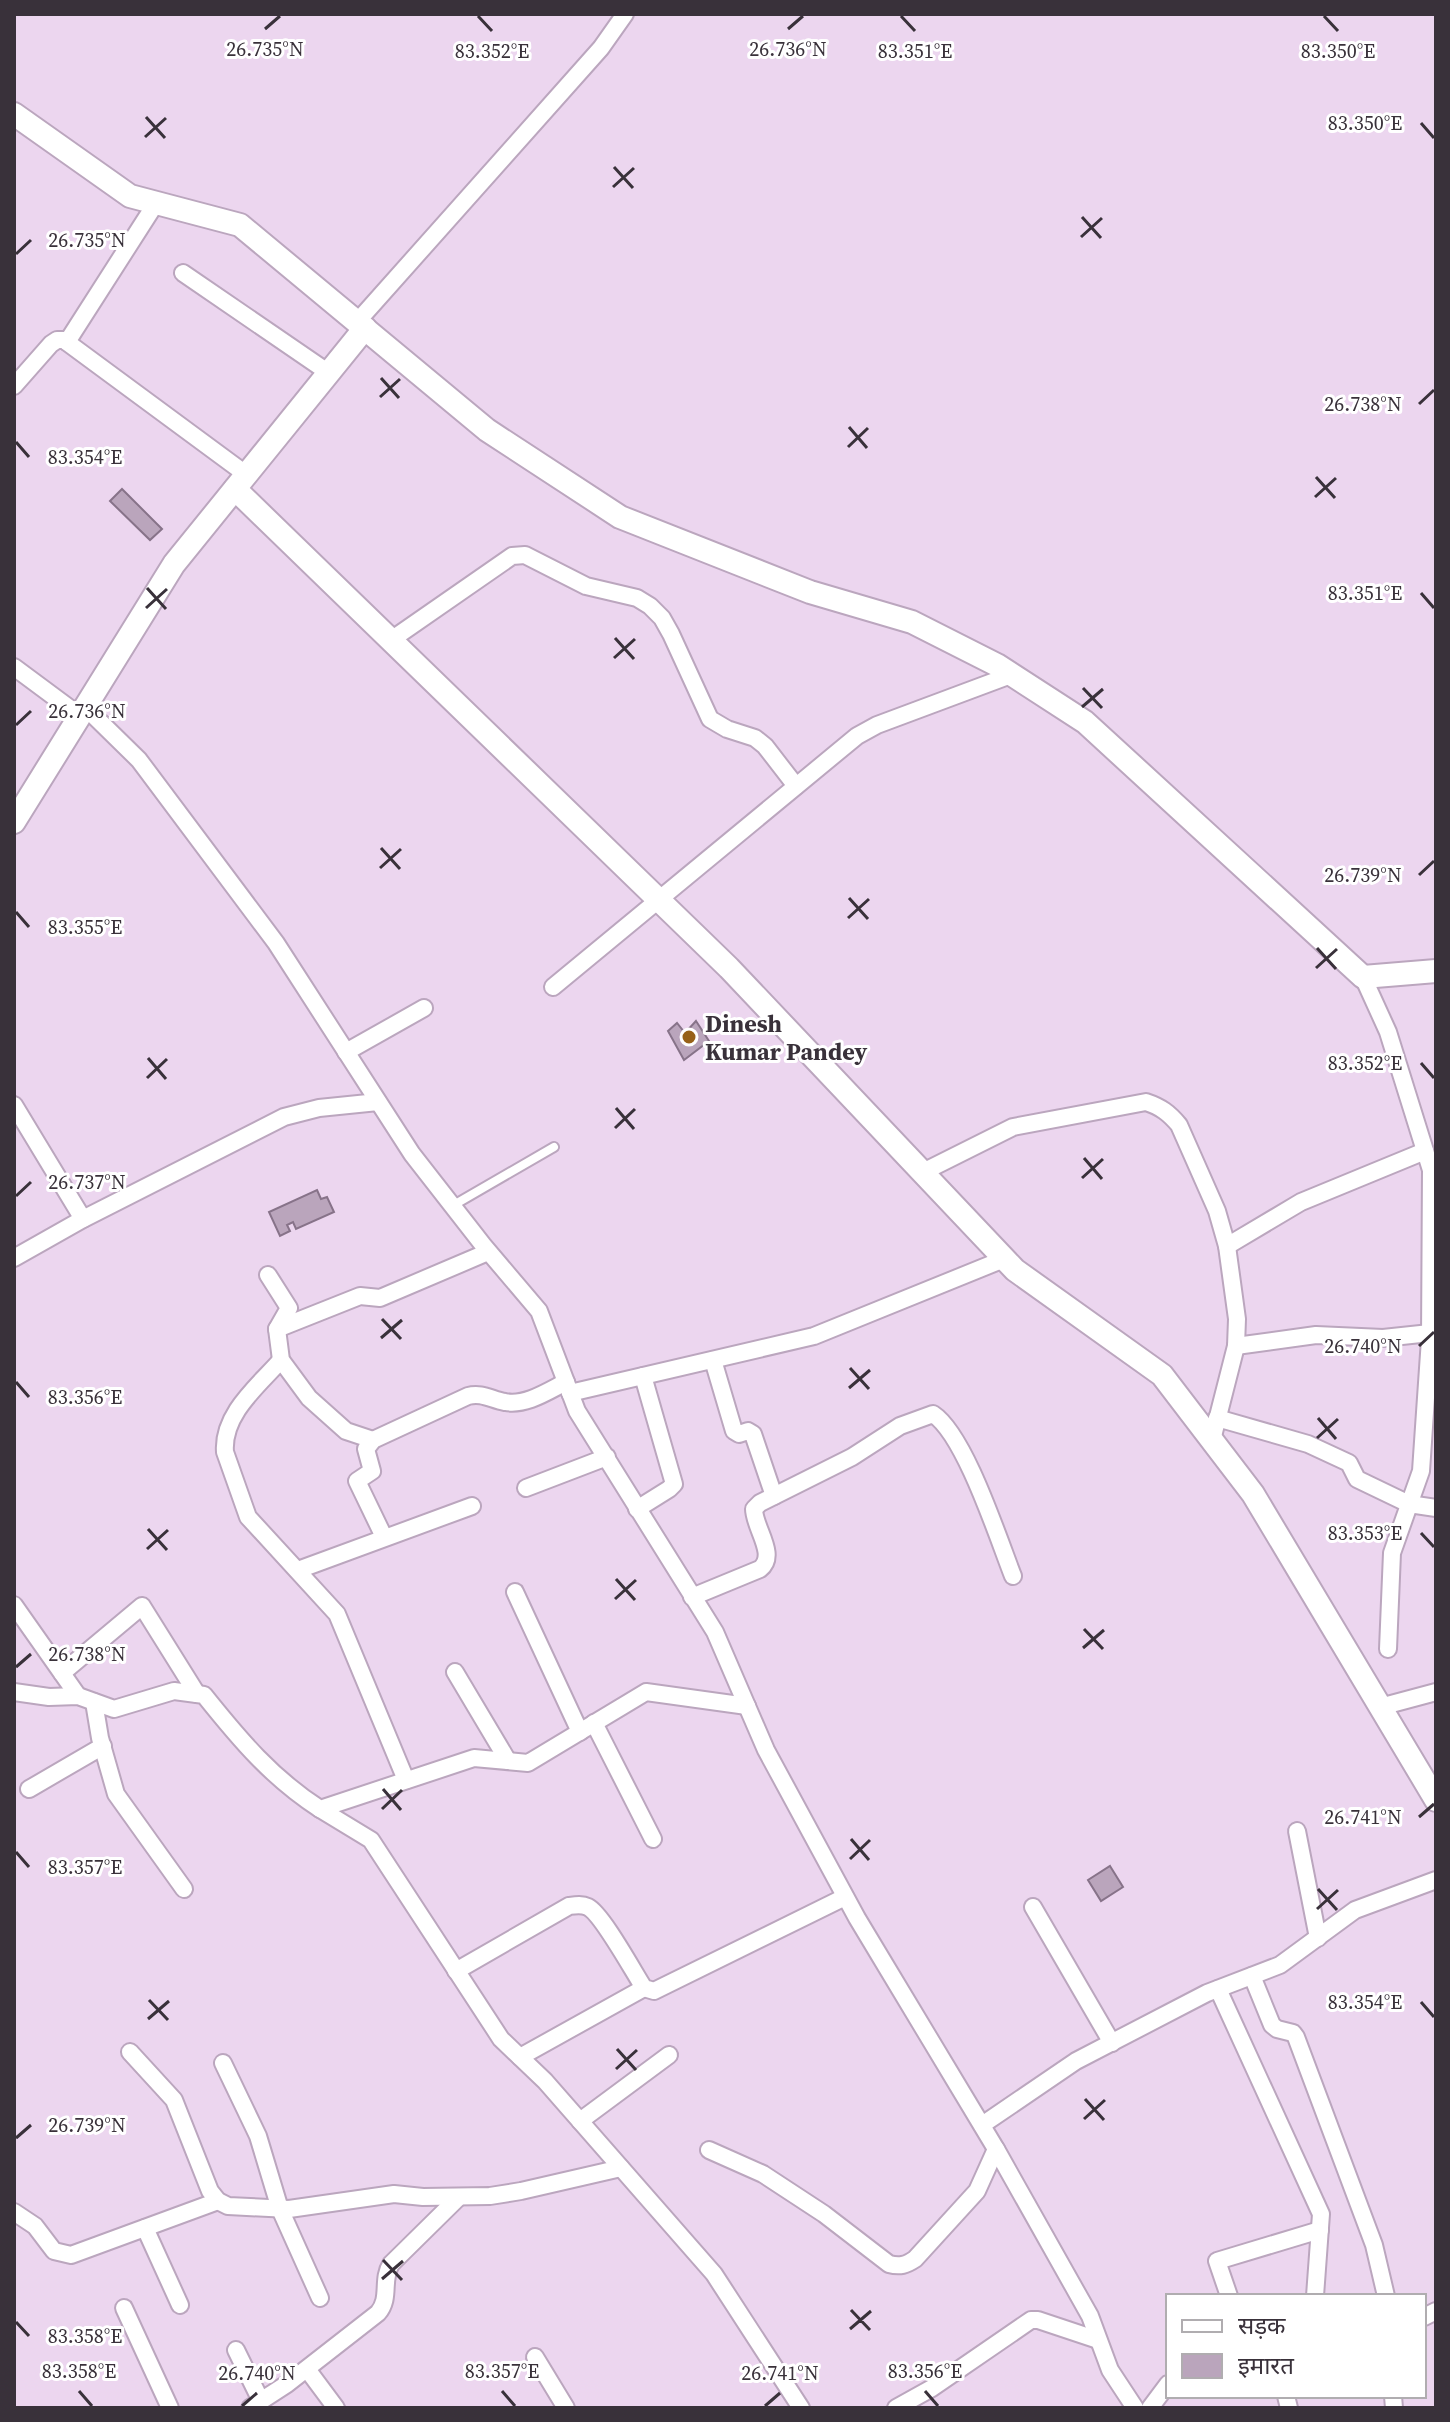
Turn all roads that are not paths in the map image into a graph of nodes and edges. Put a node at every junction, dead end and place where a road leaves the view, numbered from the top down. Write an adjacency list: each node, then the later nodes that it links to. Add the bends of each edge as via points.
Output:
1 (625, 14): 5 (street)
2 (14, 114): 3 (street, via 130,196)
3 (156, 203): 5 (street, via 240,225); 6 (street)
4 (183, 273): 7 (street)
5 (361, 325): 7 (street); 12 (street, via 487,430 620,517 810,592 912,622)
6 (67, 342): 8 (street, via 51,344); 9 (street)
7 (329, 373): 9 (street)
8 (14, 386)
9 (241, 482): 10 (street); 13 (street, via 174,564)
10 (391, 640): 14 (street, via 512,556 525,555 586,586 650,606 671,634 710,719 755,738); 16 (street)
11 (14, 667): 13 (street)
12 (1011, 675): 14 (street, via 868,729); 18 (street, via 1085,722)
13 (82, 712): 15 (street); 21 (street, via 139,760 276,943)
14 (796, 786): 16 (street)
15 (14, 822)
16 (658, 899): 19 (street); 26 (street)
17 (1436, 971): 18 (street)
18 (1363, 977): 25 (street, via 1388,1032)
19 (553, 987)
20 (424, 1008): 21 (street)
21 (346, 1052): 22 (street)
22 (378, 1102): 27 (street); 28 (street, via 284,1117)
23 (14, 1105): 28 (street)
24 (554, 1147): 27 (lane)
25 (1425, 1151): 29 (street, via 1301,1202); 35 (street, via 1431,1170)
26 (923, 1172): 29 (street, via 1013,1127 1146,1102 1159,1106 1179,1125); 32 (street)
27 (452, 1206): 30 (street)
28 (83, 1219): 31 (street)
29 (1227, 1246): 36 (street)
30 (488, 1252): 34 (street, via 380,1298 360,1296); 40 (street, via 539,1311)
31 (14, 1258)
32 (1004, 1259): 38 (street, via 814,1336); 43 (street, via 1162,1375)
33 (268, 1275): 34 (street, via 288,1304)
34 (277, 1329): 37 (street)
35 (1433, 1337): 36 (street, via 1316,1335); 47 (street, via 1421,1471)
36 (1236, 1346): 41 (street)
37 (281, 1360): 42 (street, via 309,1398 346,1431); 52 (street, via 235,1412 225,1444 244,1511)
38 (713, 1360): 39 (street); 46 (street, via 734,1431 753,1434)
39 (643, 1376): 40 (street); 50 (street, via 674,1484)
40 (568, 1388): 42 (street, via 515,1403 468,1396); 44 (street)
41 (1217, 1418): 43 (street); 47 (street, via 1344,1460 1357,1479)
42 (373, 1440): 51 (street, via 366,1449 372,1471 357,1481)
43 (1212, 1440): 66 (street, via 1253,1494)
44 (607, 1457): 45 (street); 50 (street)
45 (526, 1488)
46 (774, 1496): 53 (street, via 900,1426 933,1414 964,1456); 55 (street, via 754,1509 766,1565)
47 (1409, 1504): 49 (street); 57 (street, via 1392,1553)
48 (472, 1506): 51 (street)
49 (1436, 1508)
50 (637, 1509): 55 (street)
51 (384, 1537): 52 (street)
52 (298, 1570): 70 (street, via 345,1629)
53 (1013, 1576)
54 (515, 1592): 67 (street)
55 (692, 1597): 65 (street, via 715,1632)
56 (14, 1605): 59 (street)
57 (1388, 1649)
58 (455, 1672): 69 (street)
59 (62, 1673): 62 (street, via 142,1606); 63 (street)
60 (14, 1692): 63 (street)
61 (1436, 1692): 66 (street)
62 (197, 1694): 64 (street, via 174,1691 114,1709); 73 (street, via 204,1695 288,1788)
63 (78, 1696): 64 (street)
64 (94, 1702): 68 (street)
65 (747, 1706): 67 (street, via 646,1692); 78 (street)
66 (1380, 1707): 72 (street)
67 (587, 1728): 69 (street, via 528,1763); 75 (street)
68 (103, 1746): 71 (street); 77 (street, via 120,1800)
69 (508, 1761): 70 (street, via 474,1758)
70 (406, 1780): 73 (street)
71 (29, 1789)
72 (1436, 1800)
73 (320, 1809): 81 (street, via 371,1840)
74 (1297, 1831): 80 (street)
75 (653, 1839)
76 (1436, 1880): 80 (street, via 1355,1910)
77 (184, 1889)
78 (845, 1897): 83 (street, via 654,1991); 91 (street)
79 (1033, 1907): 85 (street)
80 (1318, 1938): 82 (street, via 1280,1965)
81 (456, 1971): 83 (street, via 577,1904 598,1915); 88 (street, via 501,2039)
82 (1252, 1976): 84 (street); 103 (street, via 1269,2021 1296,2037 1374,2245)
83 (644, 1988): 88 (street)
84 (1218, 1989): 85 (street); 100 (street, via 1321,2214)
85 (1112, 2043): 91 (street)
86 (130, 2052): 96 (street, via 174,2100)
87 (669, 2055): 90 (street)
88 (520, 2057): 90 (street)
89 (223, 2063): 97 (street, via 258,2136)
90 (580, 2121): 94 (street)
91 (982, 2125): 92 (street)
92 (996, 2149): 93 (street, via 977,2191 915,2259 897,2266 763,2174); 107 (street, via 1090,2316)
93 (709, 2150)
94 (621, 2168): 95 (street, via 521,2191); 116 (street, via 714,2274)
95 (459, 2197): 97 (street, via 394,2194); 110 (street, via 391,2264 386,2301 378,2313)
96 (218, 2201): 97 (street); 99 (street)
97 (280, 2209): 104 (street)
98 (14, 2212): 99 (street, via 62,2255)
99 (145, 2228): 105 (street)
100 (1320, 2230): 101 (street, via 1217,2261); 102 (street)
101 (1228, 2294)
102 (1315, 2294)
103 (1386, 2294)
104 (320, 2298)
105 (180, 2305)
106 (124, 2308): 113 (street)
107 (1098, 2340): 117 (street, via 1031,2320); 118 (street)
108 (236, 2350): 112 (street)
109 (535, 2357): 115 (street)
110 (307, 2369): 112 (street); 114 (street)
111 (1166, 2387): 119 (street)
112 (255, 2404)
113 (170, 2408)
114 (336, 2408)
115 (566, 2408)
116 (801, 2408)
117 (896, 2408)
118 (1135, 2408)
119 (1150, 2408)

